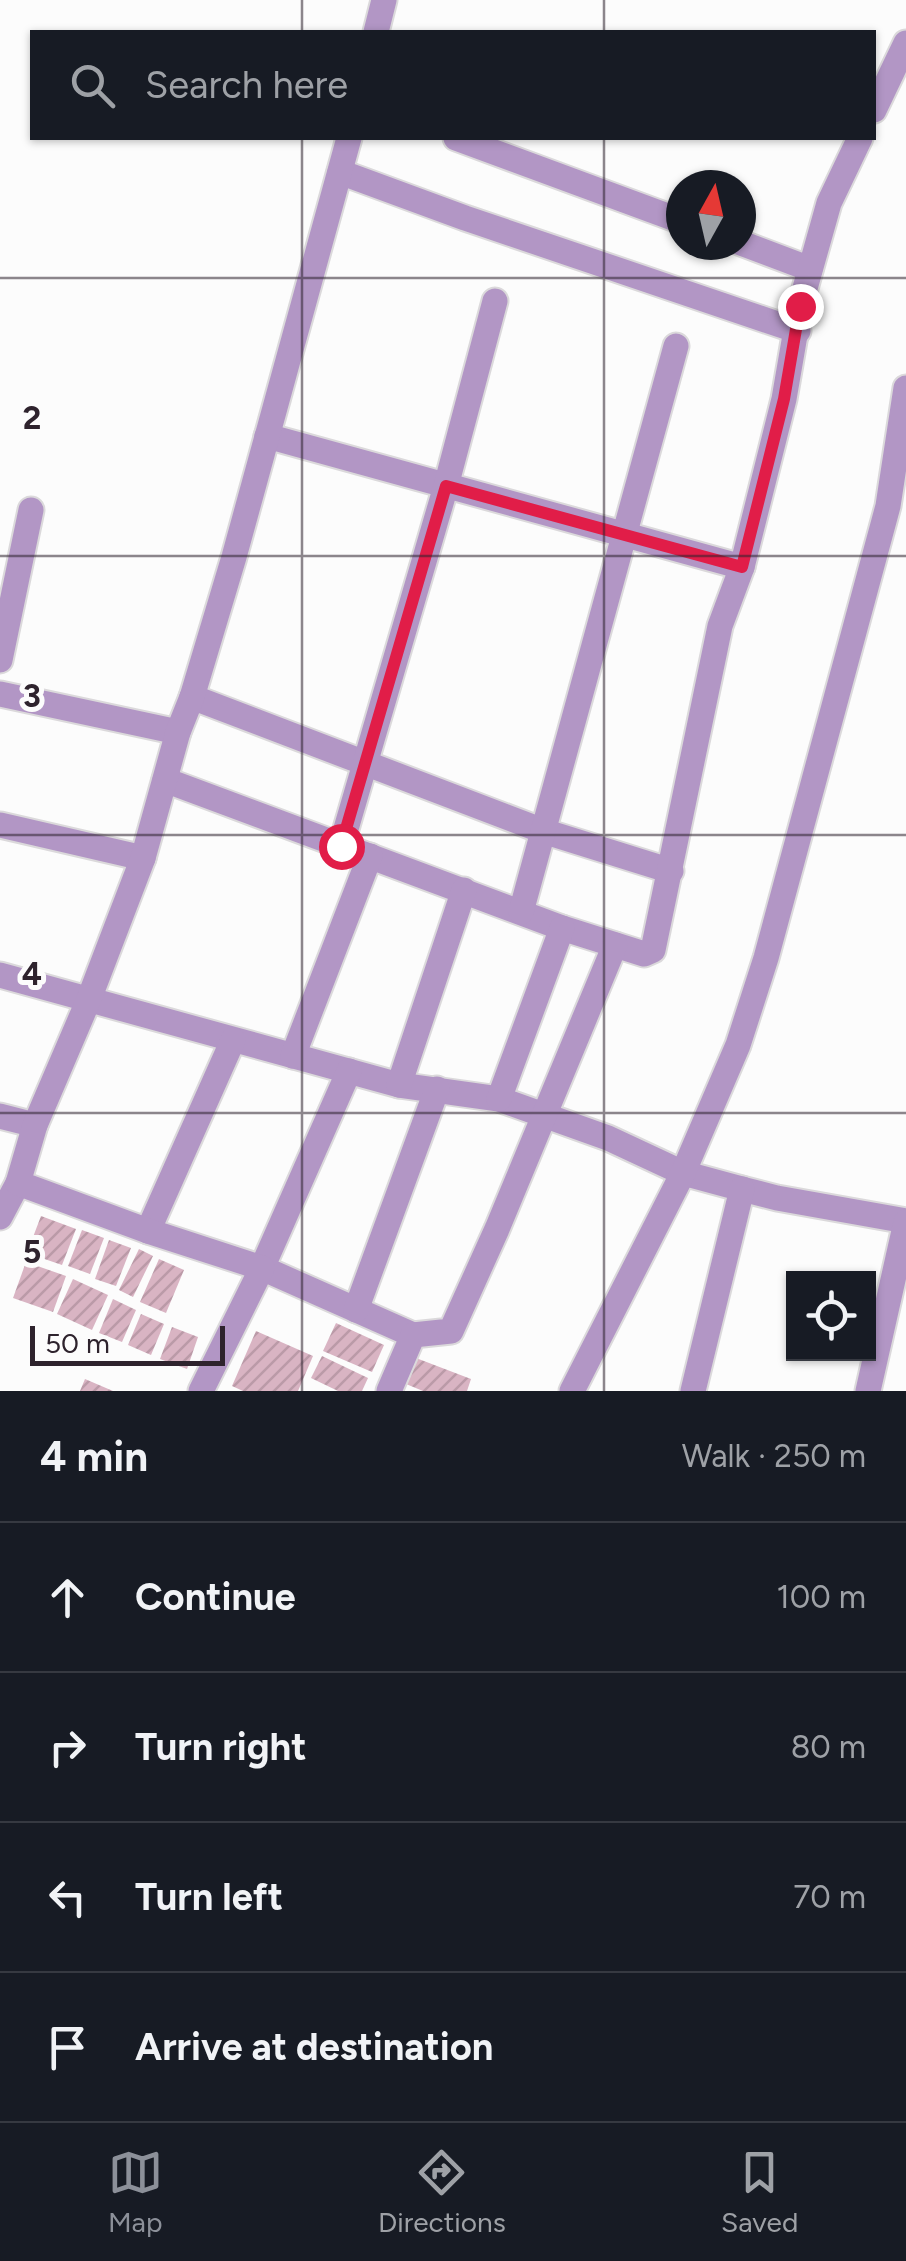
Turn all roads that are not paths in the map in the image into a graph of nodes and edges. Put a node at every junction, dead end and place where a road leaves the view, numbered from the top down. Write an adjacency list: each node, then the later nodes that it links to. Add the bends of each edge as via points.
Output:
1 (384, 0): 2 (street)
2 (376, 30)
3 (906, 42): 4 (street)
4 (876, 106)
5 (348, 140): 8 (street)
6 (461, 140): 9 (street)
7 (859, 140): 11 (street, via 829,202)
8 (340, 172): 13 (street); 16 (street)
9 (666, 215)
10 (756, 249): 11 (street)
11 (810, 269): 13 (street)
12 (495, 301): 17 (street)
13 (798, 331): 20 (street)
14 (676, 346): 19 (street)
15 (906, 388): 48 (street, via 888,506 766,958 738,1045)
16 (268, 436): 17 (street); 23 (street)
17 (446, 486): 19 (street); 25 (street)
18 (31, 510): 21 (street)
19 (623, 536): 20 (street); 28 (street)
20 (742, 567): 32 (street, via 720,626)
21 (0, 660)
22 (0, 694): 24 (street)
23 (192, 697): 24 (street); 25 (street)
24 (178, 732): 26 (street)
25 (366, 762): 28 (street); 29 (street)
26 (164, 780): 29 (street); 31 (street)
27 (0, 825): 31 (street)
28 (543, 831): 32 (street); 34 (street)
29 (341, 846): 30 (street)
30 (370, 856): 33 (street); 40 (street)
31 (143, 858): 38 (street)
32 (671, 871): 36 (street, via 654,950 644,954)
33 (464, 890): 34 (street); 42 (street)
34 (521, 912): 35 (street)
35 (562, 928): 36 (street); 44 (street)
36 (615, 945): 45 (street)
37 (0, 975): 38 (street)
38 (88, 999): 39 (street); 47 (street)
39 (233, 1040): 40 (street); 53 (street)
40 (293, 1056): 41 (street)
41 (349, 1071): 42 (street); 54 (street)
42 (399, 1085): 43 (street)
43 (437, 1089): 44 (street); 55 (street)
44 (499, 1099): 45 (street)
45 (543, 1114): 48 (street); 56 (street, via 451,1330)
46 (0, 1116): 47 (street)
47 (35, 1126): 49 (street)
48 (683, 1173): 50 (street); 59 (street)
49 (18, 1183): 51 (street); 53 (street)
50 (742, 1189): 52 (street); 60 (street)
51 (0, 1217)
52 (906, 1222): 61 (street)
53 (148, 1231): 54 (street)
54 (262, 1268): 55 (street); 57 (street)
55 (356, 1310): 56 (street)
56 (413, 1335): 58 (street)
57 (202, 1391)
58 (388, 1391)
59 (572, 1391)
60 (693, 1391)
61 (868, 1391)

